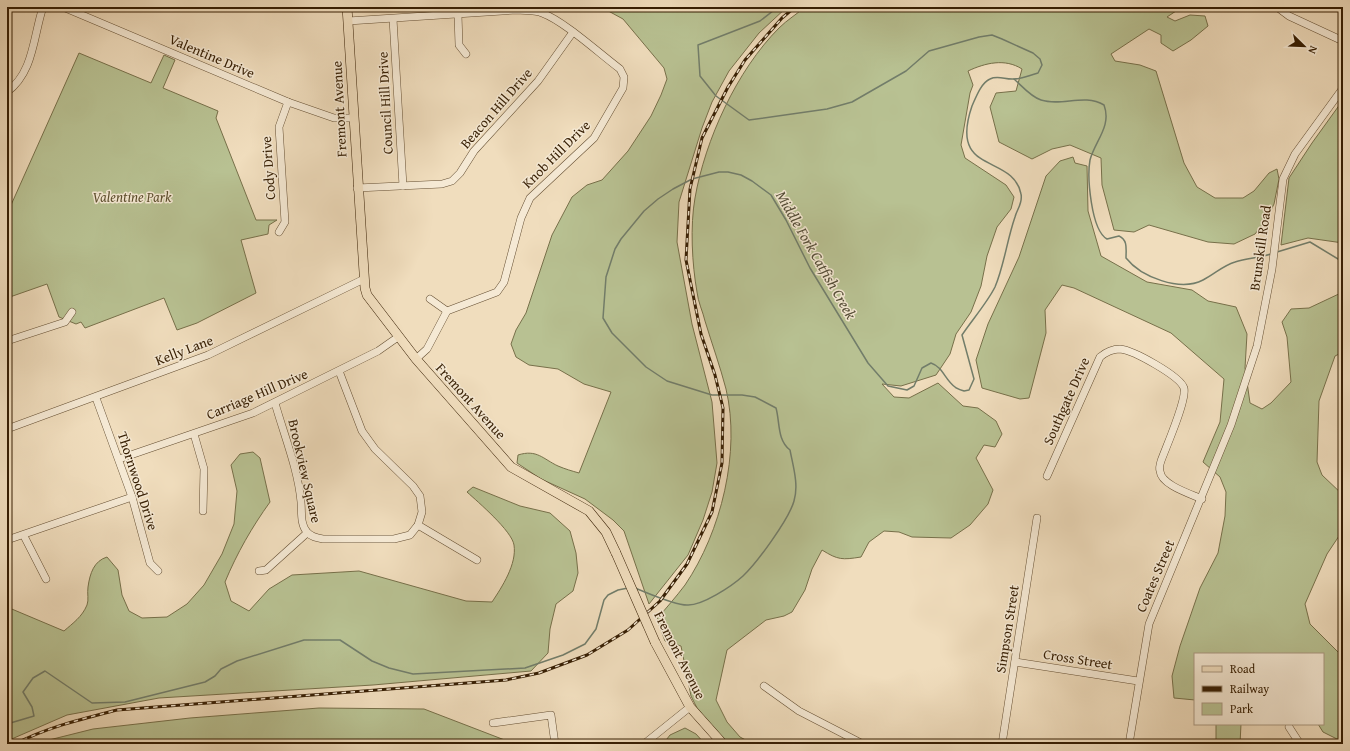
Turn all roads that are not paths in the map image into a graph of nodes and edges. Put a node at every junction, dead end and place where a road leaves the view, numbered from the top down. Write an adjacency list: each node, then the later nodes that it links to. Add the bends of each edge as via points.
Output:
1 (43, 7): 12 (street, via 27,69 20,81)
2 (63, 7): 13 (street, Valentine Drive)
3 (347, 7): 7 (main road, Fremont Avenue)
4 (1277, 7): 9 (street, via 1289,16)
5 (458, 15): 6 (street, Knob Hill Drive); 8 (street, Knob Hill Drive, via 518,10 541,12); 10 (street, via 459,45)
6 (393, 19): 7 (street, Knob Hill Drive); 15 (street, Council Hill Drive)
7 (348, 21): 14 (main road, Fremont Avenue)
8 (572, 32): 15 (street, Beacon Hill Drive, via 538,81 474,151 452,181); 20 (street, Knob Hill Drive, via 620,69 624,77 623,88 594,138 530,198 521,218 504,282 497,292)
9 (1343, 41)
10 (466, 54)
11 (1343, 88): 28 (street, Brunskill Road, via 1295,154 1283,179 1272,269 1257,346)
12 (7, 92)
13 (288, 102): 14 (street, Valentine Drive, via 334,118); 17 (street, Cody Drive, via 278,127 284,222)
14 (353, 118): 16 (main road, Fremont Avenue)
15 (403, 186): 16 (street, Beacon Hill Drive)
16 (357, 188): 18 (main road, Fremont Avenue)
17 (279, 232)
18 (364, 279): 22 (main road, Fremont Avenue, via 371,302); 26 (street, Kelly Lane, via 214,353)
19 (430, 299): 20 (street)
20 (447, 311): 24 (street, via 427,349)
21 (72, 312): 23 (street, via 65,322)
22 (398, 337): 24 (main road, Fremont Avenue); 25 (street, Carriage Hill Drive, via 378,351)
23 (7, 341)
24 (416, 359): 48 (main road, Fremont Avenue, bridge, via 511,467 589,511 606,532 655,642)
25 (338, 371): 27 (street, Carriage Hill Drive); 37 (street, via 362,431 375,449 420,496 422,512)
26 (96, 398): 29 (street, Kelly Lane); 31 (street, Thornwood Drive)
27 (275, 402): 30 (street, Carriage Hill Drive); 38 (street, Brookview Square, via 297,480 302,520)
28 (1231, 425): 34 (street, Coates Street)
29 (7, 429)
30 (194, 434): 31 (street, Carriage Hill Drive); 35 (street, via 204,469)
31 (119, 459): 33 (street, Thornwood Drive)
32 (1046, 476): 34 (street, Southgate Drive, via 1100,357 1111,350 1120,350 1129,352 1173,375 1180,382 1184,395 1161,461 1160,472 1168,483)
33 (132, 496): 39 (street); 42 (street, Thornwood Drive, via 150,563)
34 (1202, 499): 46 (street, Coates Street, via 1149,624)
35 (203, 511)
36 (1037, 518): 45 (street, Simpson Street)
37 (418, 525): 38 (street, Brookview Square, via 410,534 394,539 323,539); 41 (street)
38 (307, 533): 43 (street, via 266,570)
39 (24, 536): 40 (street); 44 (street)
40 (7, 540)
41 (477, 560)
42 (158, 571)
43 (259, 571)
44 (46, 579)
45 (1015, 662): 46 (street, Cross Street); 55 (street, Simpson Street)
46 (1138, 681): 56 (street, Coates Street)
47 (764, 686): 54 (street, via 799,711)
48 (690, 707): 52 (street); 53 (main road, Fremont Avenue)
49 (493, 723): 51 (street, via 551,715)
50 (1289, 727): 57 (street)
51 (555, 744)
52 (644, 744)
53 (723, 744)
54 (862, 744)
55 (1002, 744)
56 (1129, 744)
57 (1300, 744)

